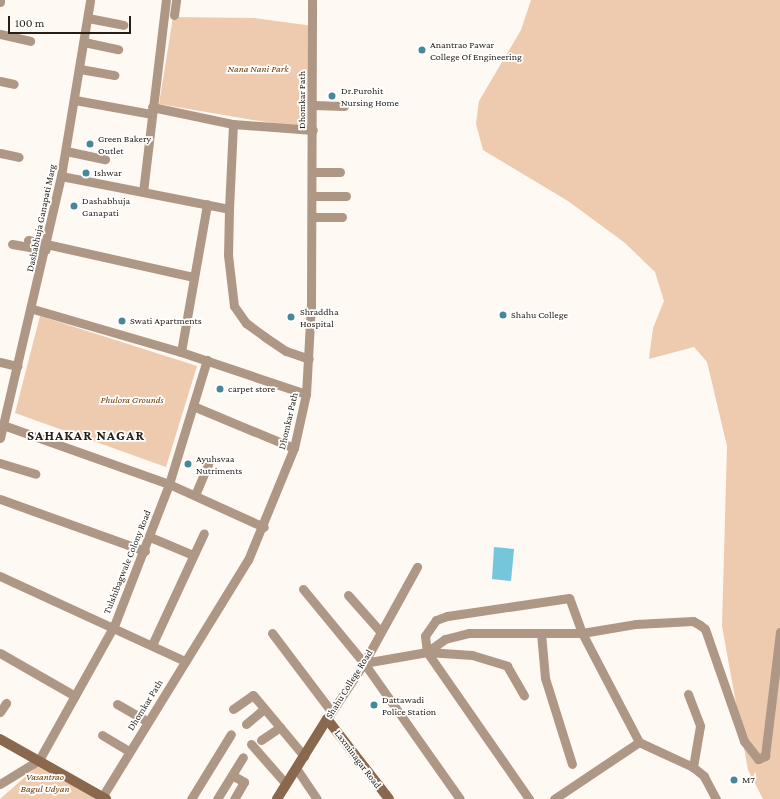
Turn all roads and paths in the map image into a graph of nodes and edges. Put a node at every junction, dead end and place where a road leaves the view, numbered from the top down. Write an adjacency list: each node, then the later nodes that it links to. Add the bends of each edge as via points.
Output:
1 (90, 0): 6 (street, Dashabhuja Ganapati Marg)
2 (166, 0): 19 (street)
3 (176, 0): 5 (street)
4 (312, 0): 17 (street, Dhomkar Path)
5 (174, 15)
6 (88, 18): 7 (street); 10 (street, Dashabhuja Ganapati Marg)
7 (123, 25)
8 (0, 34): 9 (street)
9 (30, 41)
10 (84, 42): 11 (street); 12 (street, Dashabhuja Ganapati Marg)
11 (118, 49)
12 (80, 69): 13 (street); 16 (street, Dashabhuja Ganapati Marg)
13 (114, 75)
14 (0, 81): 15 (street)
15 (14, 84)
16 (75, 100): 19 (street); 22 (street, Dashabhuja Ganapati Marg)
17 (313, 105): 18 (street); 21 (street, Dhomkar Path)
18 (344, 106)
19 (151, 111): 20 (street); 29 (street)
20 (234, 124): 21 (street); 33 (street)
21 (313, 130): 26 (street, Dhomkar Path)
22 (66, 151): 25 (street); 28 (street, Dashabhuja Ganapati Marg)
23 (0, 153): 24 (street)
24 (19, 157)
25 (105, 159)
26 (313, 172): 27 (street); 30 (street, Dhomkar Path)
27 (340, 172)
28 (61, 176): 29 (street); 38 (street, Dashabhuja Ganapati Marg)
29 (143, 192): 32 (street)
30 (312, 196): 31 (street); 34 (street, Dhomkar Path)
31 (346, 196)
32 (207, 204): 33 (street); 39 (street)
33 (229, 209): 42 (street, via 228,255 234,306 246,323 265,337 286,351)
34 (312, 217): 35 (street); 42 (street, Dhomkar Path)
35 (342, 217)
36 (28, 240): 38 (street)
37 (12, 244): 38 (street)
38 (46, 247): 39 (street); 40 (street, Dashabhuja Ganapati Marg)
39 (194, 277): 41 (street)
40 (33, 309): 41 (street); 45 (street, Dashabhuja Ganapati Marg)
41 (181, 352): 43 (street)
42 (309, 359): 46 (street, Dhomkar Path)
43 (207, 360): 46 (street); 47 (street, Tulshibagwale Colony Road)
44 (0, 362): 45 (street)
45 (18, 366): 48 (street, Dashabhuja Ganapati Marg)
46 (306, 394): 50 (street, Dhomkar Path)
47 (193, 406): 50 (street); 54 (street, Tulshibagwale Colony Road)
48 (3, 425): 49 (street, Dashabhuja Ganapati Marg); 54 (street)
49 (0, 438)
50 (294, 448): 57 (street, Dhomkar Path)
51 (0, 463): 53 (street)
52 (208, 464): 55 (street)
53 (35, 474)
54 (169, 484): 55 (street); 59 (street, Tulshibagwale Colony Road)
55 (195, 496): 57 (street)
56 (0, 499): 60 (street)
57 (264, 527): 75 (street, Dhomkar Path)
58 (204, 532): 61 (street)
59 (150, 537): 60 (street, Tulshibagwale Colony Road); 61 (street)
60 (145, 551): 66 (street, Tulshibagwale Colony Road)
61 (193, 555): 72 (street)
62 (416, 567): 67 (street, Shahu College Road)
63 (0, 576): 66 (street)
64 (303, 589): 76 (street)
65 (348, 595): 67 (street)
66 (114, 626): 72 (street); 78 (street, Tulshibagwale Colony Road)
67 (380, 631): 76 (street, Shahu College Road)
68 (780, 632): 71 (street, via 765,756 758,759 744,741 707,635 700,624 693,621 636,624)
69 (272, 633): 85 (street)
70 (541, 633): 71 (street); 73 (street, via 469,633 445,639); 99 (street, via 545,678)
71 (582, 633): 73 (street, via 569,598 447,616 436,620 425,636); 93 (street)
72 (152, 645): 75 (street)
73 (427, 652): 76 (street); 79 (street, via 460,653 507,666); 113 (street)
74 (0, 653): 78 (street)
75 (185, 661): 86 (street, Dhomkar Path)
76 (364, 662): 85 (street, Shahu College Road); 112 (street)
77 (688, 694): 100 (street, via 700,726)
78 (75, 696): 98 (street, Tulshibagwale Colony Road)
79 (524, 696)
80 (6, 703): 84 (street)
81 (117, 704): 86 (street)
82 (264, 708): 83 (street, via 253,695); 87 (street); 88 (street)
83 (233, 709)
84 (0, 712)
85 (329, 715): 96 (street, Shahu College Road); 111 (street, Laxminagar Road)
86 (147, 721): 95 (street, Dhomkar Path)
87 (246, 724)
88 (280, 727): 92 (street); 96 (street)
89 (231, 734): 106 (street)
90 (102, 735): 95 (street)
91 (0, 739): 98 (street)
92 (261, 740)
93 (639, 742): 100 (street); 114 (street)
94 (251, 744): 104 (street)
95 (129, 751): 105 (street, Dhomkar Path)
96 (304, 756): 101 (street, Shahu College Road)
97 (243, 757): 102 (street)
98 (39, 760): 103 (street); 105 (street)
99 (572, 764)
100 (693, 767): 115 (street, via 704,776)
101 (296, 768): 104 (street, Shahu College Road); 110 (street)
102 (232, 775): 107 (street); 108 (street, via 244,782)
103 (0, 784)
104 (286, 784): 109 (street, Shahu College Road)
105 (104, 798)
106 (191, 799)
107 (217, 799)
108 (234, 799)
109 (277, 799)
110 (317, 799)
111 (389, 799)
112 (460, 799)
113 (528, 799)
114 (554, 799)
115 (716, 799)

